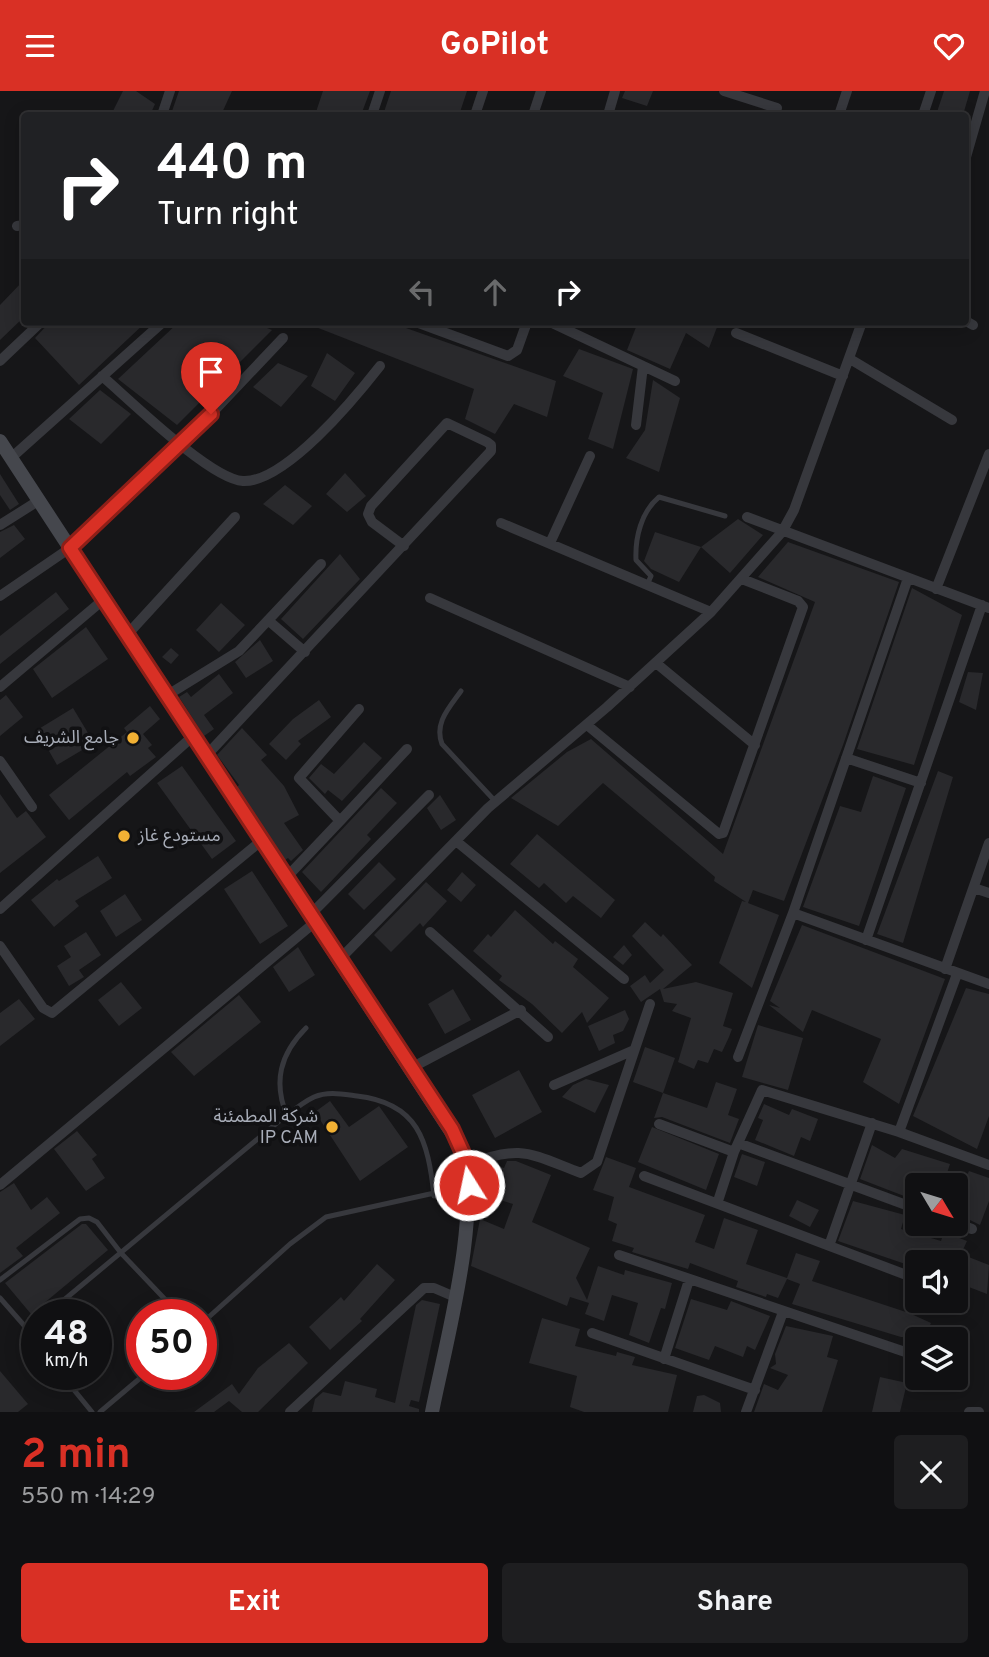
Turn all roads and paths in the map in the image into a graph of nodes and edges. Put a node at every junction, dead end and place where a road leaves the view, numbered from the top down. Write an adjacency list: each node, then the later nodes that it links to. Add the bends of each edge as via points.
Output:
1 (170, 91): 11 (street)
2 (380, 91): 12 (street)
3 (483, 91): 13 (street)
4 (541, 91): 14 (street)
5 (615, 91): 15 (street)
6 (724, 91): 10 (street)
7 (847, 91): 16 (street)
8 (931, 91): 17 (street)
9 (985, 91): 18 (street)
10 (778, 108)
11 (163, 112)
12 (373, 112)
13 (476, 112)
14 (534, 112)
15 (609, 112)
16 (840, 112)
17 (924, 112)
18 (969, 147)
19 (37, 326): 28 (street)
20 (159, 326): 31 (street)
21 (427, 326): 22 (street, via 513,356)
22 (526, 326)
23 (558, 326): 30 (street)
24 (861, 326): 27 (street)
25 (736, 333): 32 (street)
26 (283, 338): 37 (street)
27 (850, 359): 32 (street); 34 (street)
28 (0, 361)
29 (380, 366): 37 (street, via 323,428 269,475 253,480 229,478)
30 (643, 366): 33 (street); 35 (street)
31 (103, 376): 37 (street); 40 (street)
32 (843, 376): 47 (street)
33 (675, 381)
34 (952, 420)
35 (636, 425)
36 (0, 442): 40 (main road)
37 (180, 443): 50 (street)
38 (989, 454): 55 (street)
39 (590, 456): 48 (street)
40 (11, 458): 41 (main road)
41 (38, 501): 46 (street); 50 (main road)
42 (725, 516): 54 (lane, via 659,497 650,504 635,545 636,560 651,576)
43 (235, 517): 62 (street)
44 (747, 517): 47 (street)
45 (501, 523): 48 (street)
46 (0, 524)
47 (782, 532): 52 (street); 53 (street)
48 (550, 543): 54 (street)
49 (404, 546): 49 (street, via 491,451 491,445 447,423 371,506 372,522); 63 (street)
50 (70, 548): 56 (street); 58 (main road)
51 (321, 564): 61 (street)
52 (908, 578): 55 (street); 75 (street)
53 (742, 579): 60 (street); 72 (street, via 803,607)
54 (647, 585): 60 (street)
55 (936, 589): 59 (street)
56 (0, 596)
57 (430, 598): 66 (street)
58 (103, 600): 62 (main road); 65 (street)
59 (986, 607): 77 (street)
60 (711, 612): 64 (street)
61 (269, 621): 63 (street); 68 (street, via 225,661)
62 (126, 636): 68 (main road)
63 (305, 652): 74 (street)
64 (656, 663): 66 (street); 72 (street)
65 (0, 687)
66 (630, 687): 70 (street)
67 (461, 691): 79 (lane, via 438,733 442,744)
68 (166, 696): 71 (main road)
69 (359, 709): 81 (street, via 299,778)
70 (587, 725): 72 (street, via 721,834); 79 (street)
71 (192, 737): 74 (main road); 88 (street)
72 (755, 745)
73 (407, 749): 81 (street)
74 (205, 757): 82 (main road)
75 (846, 758): 77 (street); 89 (street)
76 (0, 761): 80 (street)
77 (921, 783): 92 (street)
78 (429, 795): 90 (street)
79 (495, 801): 83 (street)
80 (32, 807)
81 (340, 821): 85 (street)
82 (261, 841): 85 (main road); 93 (street, via 52,1013 43,1008)
83 (456, 841): 94 (street); 97 (street)
84 (989, 843): 86 (street)
85 (285, 879): 90 (main road)
86 (974, 888): 87 (street); 95 (street)
87 (989, 893)
88 (0, 909)
89 (793, 913): 92 (street); 104 (street)
90 (312, 919): 94 (main road); 116 (street)
91 (430, 932): 100 (street)
92 (866, 940): 95 (street)
93 (0, 946)
94 (339, 960): 105 (main road)
95 (945, 969): 96 (street)
96 (957, 974): 98 (street); 110 (street)
97 (624, 979)
98 (989, 984)
99 (650, 1004): 103 (street)
100 (521, 1010): 102 (street); 105 (street)
101 (306, 1028): 107 (lane, via 284,1059 278,1086)
102 (548, 1037)
103 (634, 1050): 106 (street); 113 (street, via 597,1162 585,1172 522,1151 498,1153)
104 (738, 1057)
105 (411, 1068): 113 (main road, via 452,1129)
106 (554, 1085)
107 (286, 1116): 118 (lane, via 313,1097 332,1093 383,1099 402,1110 420,1134 430,1162); 124 (lane)
108 (872, 1123): 110 (street); 111 (street, via 762,1090); 115 (street)
109 (659, 1124): 111 (street)
110 (899, 1132): 112 (street)
111 (736, 1147): 115 (street); 119 (street)
112 (988, 1161)
113 (466, 1165): 117 (main road)
114 (644, 1176): 119 (street)
115 (851, 1184): 120 (street); 123 (street)
116 (0, 1185)
117 (469, 1185): 118 (lane); 129 (main road)
118 (434, 1196): 133 (lane, via 359,1207 326,1217)
119 (718, 1202): 123 (street)
120 (905, 1204)
121 (968, 1228): 122 (street)
122 (972, 1229)
123 (830, 1243): 126 (street)
124 (121, 1253): 127 (lane, via 97,1222 80,1219); 131 (lane); 132 (lane)
125 (620, 1255): 128 (street)
126 (905, 1274)
127 (0, 1280)
128 (689, 1280): 134 (street); 138 (street)
129 (455, 1297): 144 (street, via 424,1288); 145 (main road)
130 (0, 1298): 135 (lane)
131 (65, 1299)
132 (164, 1299)
133 (217, 1310)
134 (783, 1312): 137 (street); 141 (street)
135 (21, 1322)
136 (592, 1333): 138 (street)
137 (905, 1352)
138 (664, 1359): 141 (street)
139 (74, 1390): 142 (lane)
140 (126, 1390): 143 (lane)
141 (755, 1390): 146 (street)
142 (92, 1412)
143 (100, 1412)
144 (290, 1412)
145 (432, 1412)
146 (746, 1412)
147 (969, 1412): 148 (street)
148 (979, 1412)

